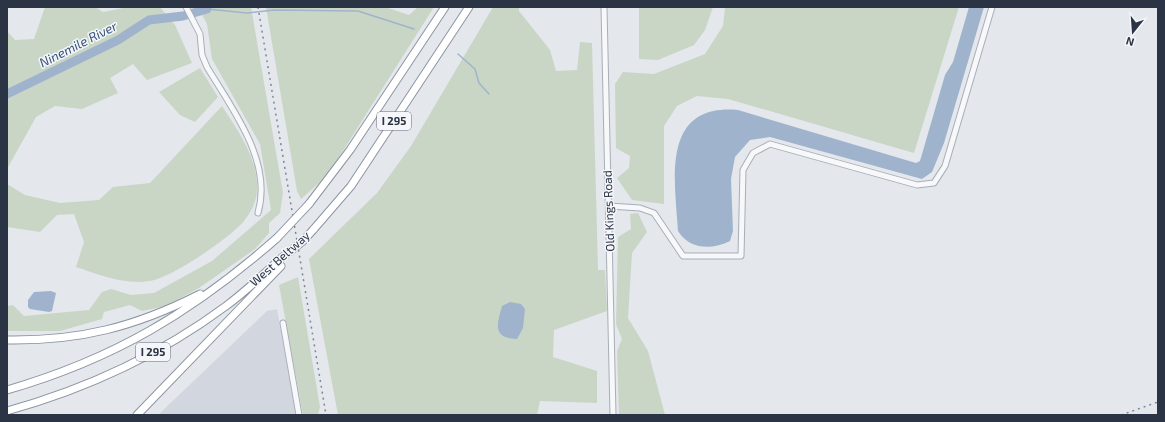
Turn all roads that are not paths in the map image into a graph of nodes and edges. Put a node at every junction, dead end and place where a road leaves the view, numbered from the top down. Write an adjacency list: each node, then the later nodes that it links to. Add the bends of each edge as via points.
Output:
1 (186, 7): 7 (street, via 200,34 202,55 207,67 252,148 262,198)
2 (445, 7): 9 (highway, West Beltway / I 295, bridge, via 350,150 310,204 248,263)
3 (469, 7): 8 (highway, West Beltway / I 295, bridge, via 352,186)
4 (604, 7): 6 (street, Old Kings Road)
5 (992, 7): 6 (street, via 945,166 934,183 918,185 770,144 753,153 743,170 741,256 682,256 654,213 640,208)
6 (609, 206): 16 (street, Old Kings Road)
7 (258, 213)
8 (280, 263): 13 (highway, West Beltway / I 295, via 227,306 173,341 98,380); 14 (highway)
9 (218, 285): 11 (highway, via 144,319 112,329 73,337); 12 (highway, West Beltway / I 295, via 143,336 51,377)
10 (283, 323): 15 (street)
11 (7, 340)
12 (7, 390)
13 (7, 411)
14 (137, 415)
15 (299, 415)
16 (614, 415)

